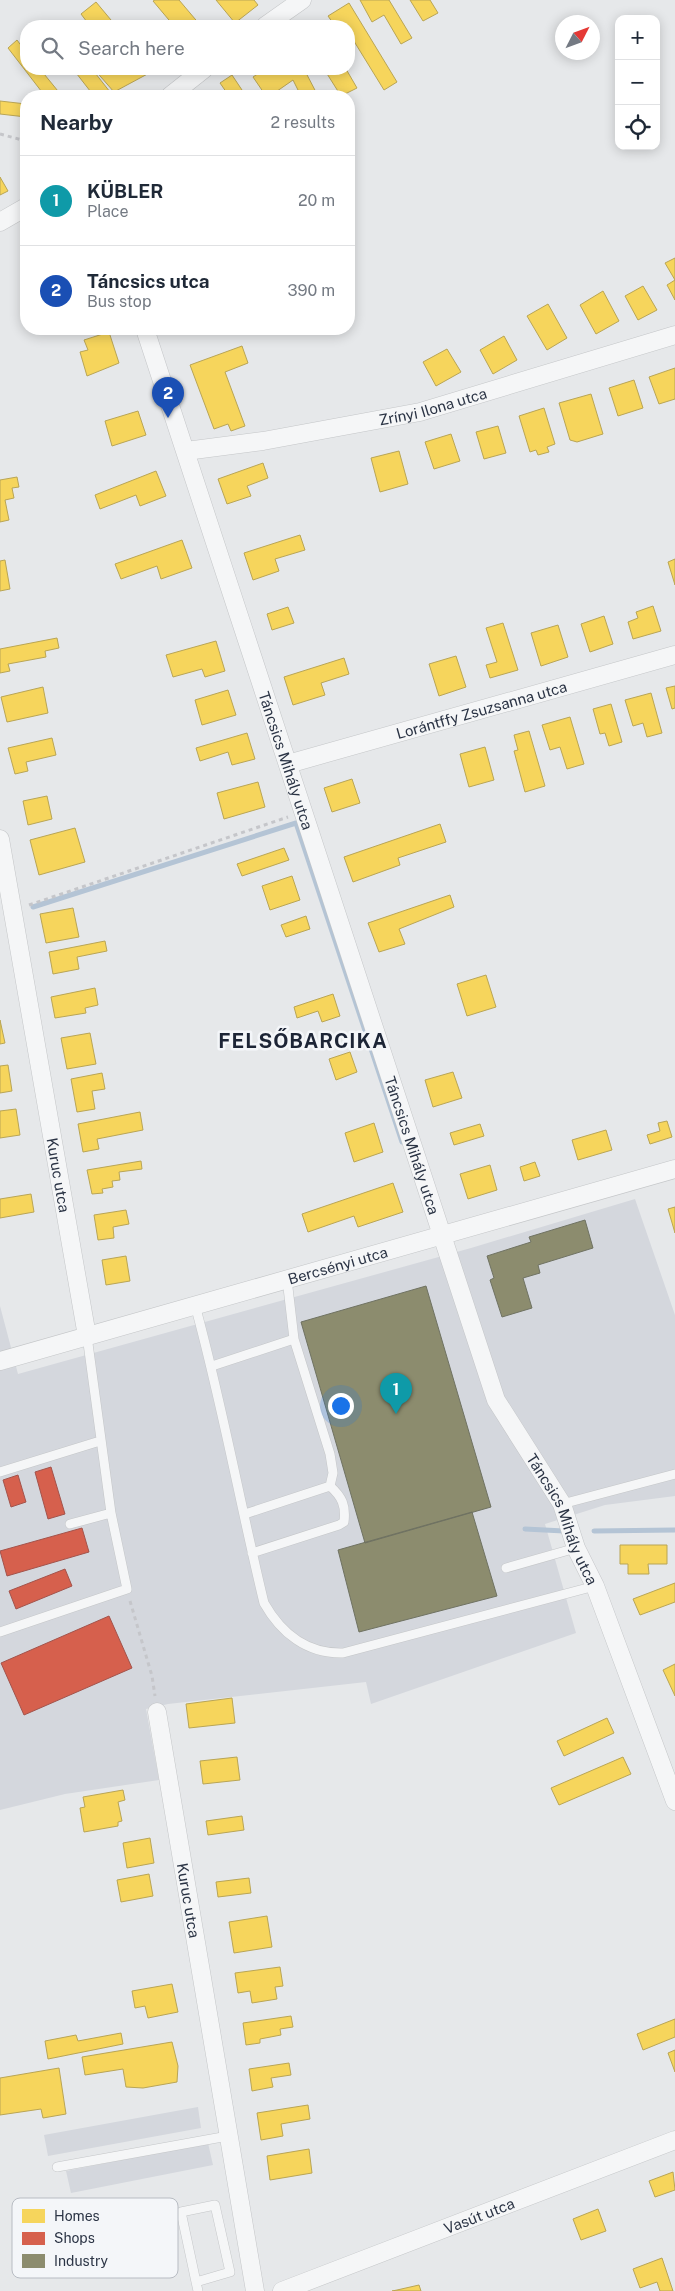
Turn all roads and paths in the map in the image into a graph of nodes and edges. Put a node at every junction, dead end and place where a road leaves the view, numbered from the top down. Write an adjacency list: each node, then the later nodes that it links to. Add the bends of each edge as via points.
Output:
1 (302, 0): 2 (street)
2 (273, 20)
3 (196, 75): 4 (street)
4 (178, 90)
5 (0, 134): 6 (path)
6 (20, 139)
7 (20, 211): 8 (street)
8 (0, 222)
9 (147, 335): 11 (street, Táncsics Mihály utca)
10 (675, 335): 11 (street, Zrínyi Ilona utca, via 420,412 263,441)
11 (186, 451): 13 (street, Táncsics Mihály utca)
12 (675, 655): 13 (street, Lorántffy Zsuzsanna utca)
13 (288, 764): 14 (street, Táncsics Mihály utca)
14 (302, 811): 16 (path); 18 (street, Táncsics Mihály utca)
15 (0, 839): 16 (street, Kuruc utca)
16 (11, 910): 21 (street, Kuruc utca)
17 (675, 1169): 18 (street, Bercsényi utca)
18 (440, 1234): 19 (street, Bercsényi utca); 29 (street, Táncsics Mihály utca, via 496,1400)
19 (287, 1279): 20 (street, Bercsényi utca); 22 (lane)
20 (195, 1306): 21 (street, Bercsényi utca); 24 (lane)
21 (86, 1336): 23 (street, Bercsényi utca); 25 (lane, Kuruc utca)
22 (294, 1339): 24 (lane); 28 (lane, via 330,1454 333,1472)
23 (0, 1361)
24 (212, 1366): 31 (lane, via 225,1436)
25 (100, 1442): 26 (lane); 30 (lane, Kuruc utca)
26 (0, 1472)
27 (675, 1474): 29 (lane)
28 (330, 1486): 31 (lane); 34 (lane, via 341,1496 344,1522)
29 (562, 1504): 33 (street, Táncsics Mihály utca)
30 (111, 1512): 32 (lane); 37 (lane, Kuruc utca)
31 (245, 1514): 34 (lane)
32 (70, 1524)
33 (576, 1548): 35 (lane); 36 (street, Táncsics Mihály utca)
34 (252, 1553): 36 (lane, via 264,1602 273,1618 304,1645 325,1654 343,1653)
35 (506, 1568)
36 (595, 1586): 40 (street, Táncsics Mihály utca)
37 (127, 1589): 38 (lane); 39 (path, via 152,1676)
38 (0, 1632)
39 (157, 1712): 41 (street, Kuruc utca)
40 (675, 1801)
41 (228, 2136): 43 (lane); 45 (street, Kuruc utca)
42 (675, 2140): 46 (street, Vasút utca)
43 (58, 2167)
44 (197, 2286): 44 (lane, via 230,2272 215,2204 181,2212)
45 (255, 2291)
46 (282, 2291)

